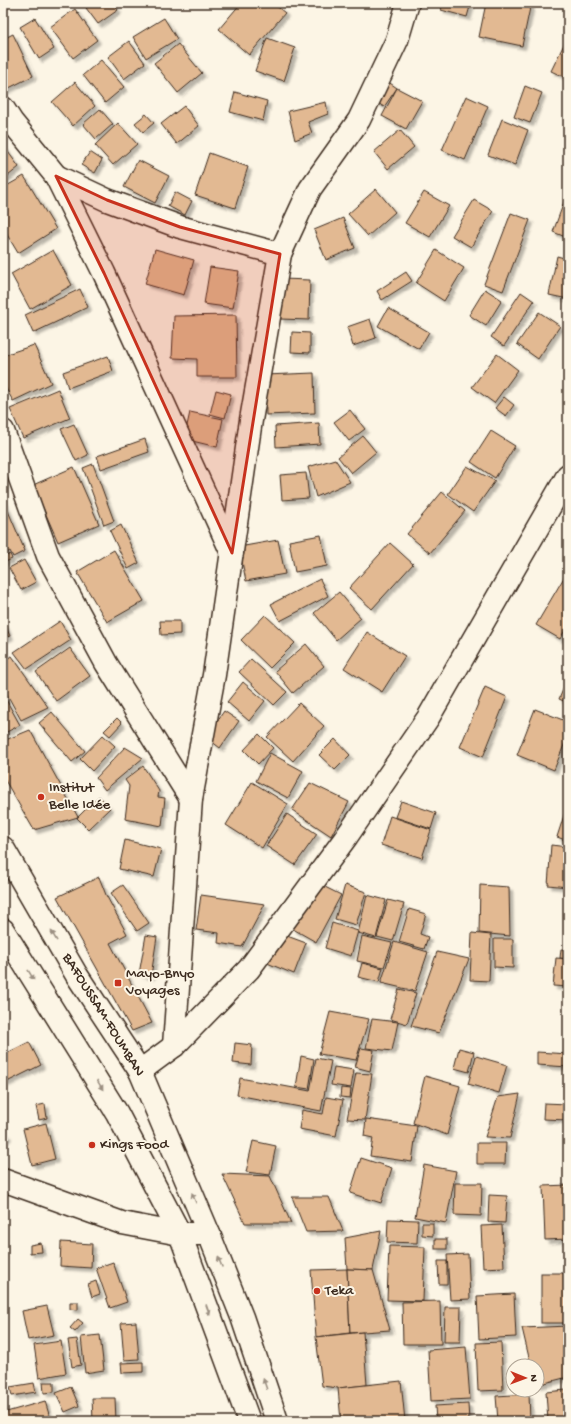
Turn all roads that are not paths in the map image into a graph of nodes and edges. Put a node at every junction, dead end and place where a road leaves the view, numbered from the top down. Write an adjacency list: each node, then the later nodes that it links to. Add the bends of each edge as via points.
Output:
1 (408, 3): 4 (main road, via 397,40 359,120 310,189)
2 (3, 108): 3 (main road)
3 (56, 176): 4 (main road, via 107,200 180,227); 7 (main road, via 104,273)
4 (280, 254): 7 (main road, via 251,420)
5 (3, 431): 8 (main road, via 48,556 106,663)
6 (568, 475): 11 (main road, via 428,718 347,836 249,970)
7 (232, 553): 8 (main road, via 214,675)
8 (191, 799): 11 (main road)
9 (3, 848): 12 (main road, BAFOUSSAM-FOUMBAN, one-way to 9, via 76,974)
10 (3, 930): 14 (main road, one-way to 14, via 117,1113)
11 (174, 1046): 12 (main road)
12 (140, 1071): 15 (main road, BAFOUSSAM-FOUMBAN, one-way to 12)
13 (3, 1180): 14 (main road, via 122,1223)
14 (180, 1234): 15 (main road); 16 (main road, one-way to 16)
15 (209, 1234): 17 (main road, BAFOUSSAM-FOUMBAN, one-way to 15, via 242,1316)
16 (249, 1421)
17 (277, 1421)

